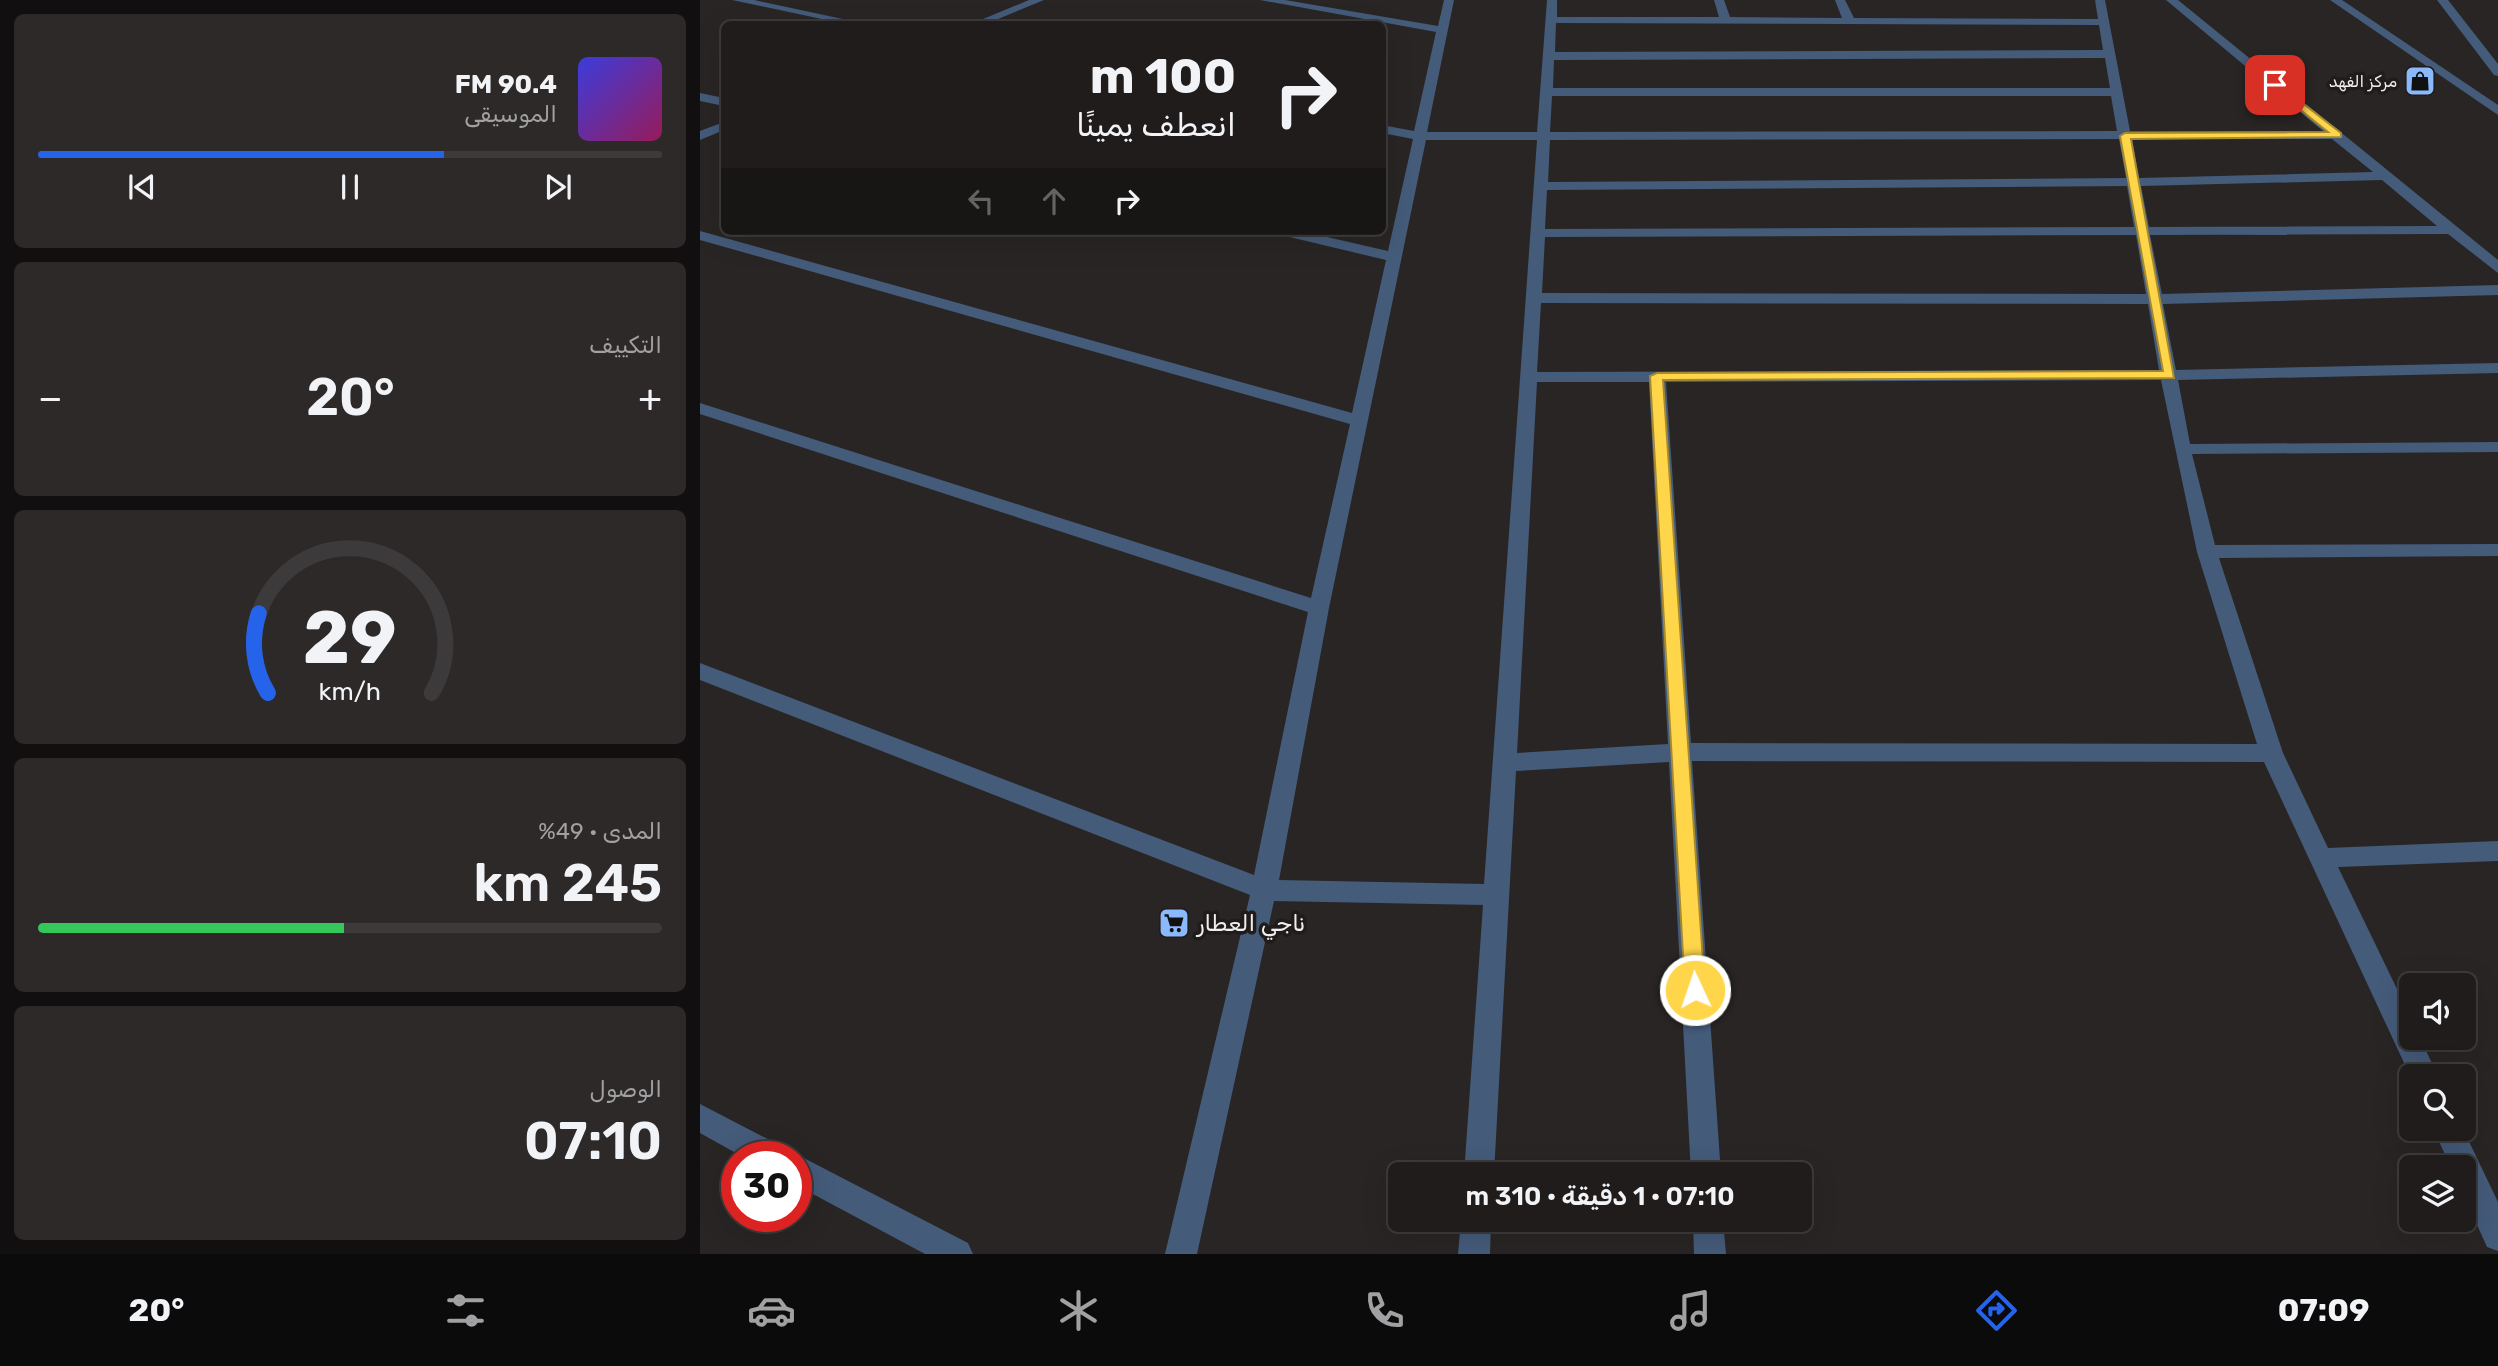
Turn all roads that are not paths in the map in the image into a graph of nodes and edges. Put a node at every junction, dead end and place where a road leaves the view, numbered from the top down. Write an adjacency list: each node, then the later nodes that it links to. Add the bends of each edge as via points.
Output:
1 (737, 0): 12 (street)
2 (1040, 0): 13 (street)
3 (1265, 0): 17 (street)
4 (1449, 0): 17 (street)
5 (1719, 0): 14 (street)
6 (1840, 0): 15 (street)
7 (2100, 0): 16 (street)
8 (2171, 0): 28 (street)
9 (2335, 0): 25 (street)
10 (2442, 0): 20 (street)
11 (1552, 10): 14 (street); 19 (street)
12 (845, 21)
13 (985, 21)
14 (1726, 21): 15 (street)
15 (1850, 22): 16 (street)
16 (2105, 22): 18 (street)
17 (1443, 30): 30 (street)
18 (2110, 54): 19 (street); 22 (street)
19 (1549, 56): 21 (street)
20 (2498, 72)
21 (1547, 92): 22 (street); 31 (street)
22 (2117, 92): 32 (street)
23 (700, 97): 24 (street)
24 (721, 101)
25 (2498, 111)
26 (721, 127): 29 (street)
27 (1386, 130): 30 (street)
28 (2338, 135): 32 (street); 33 (street)
29 (700, 136)
30 (1420, 136): 31 (street); 41 (street)
31 (1544, 136): 32 (street); 35 (street)
32 (2125, 136): 34 (street)
33 (2387, 176): 34 (street); 36 (street)
34 (2134, 182): 35 (street); 37 (street)
35 (1541, 186): 38 (street)
36 (2451, 230): 37 (street); 42 (street)
37 (2143, 232): 38 (street); 45 (street)
38 (1538, 233): 44 (street)
39 (700, 235): 51 (street)
40 (1299, 235): 41 (street)
41 (1394, 257): 51 (street)
42 (2498, 268)
43 (2498, 290): 45 (street)
44 (1534, 298): 45 (street); 49 (street)
45 (2155, 299): 47 (street)
46 (2498, 368): 47 (street)
47 (2170, 375): 48 (street); 53 (street)
48 (1657, 376): 49 (street); 58 (street)
49 (1529, 377): 60 (street)
50 (700, 408): 56 (street)
51 (1359, 421): 56 (street)
52 (2498, 447): 53 (street)
53 (2182, 449): 55 (street)
54 (2498, 550): 55 (street)
55 (2207, 552): 59 (street)
56 (1319, 608): 63 (street)
57 (700, 671): 63 (street)
58 (1682, 752): 59 (street); 60 (street); 70 (street)
59 (2271, 753): 62 (street)
60 (1505, 763): 64 (street)
61 (2498, 851): 62 (street)
62 (2323, 858): 65 (street)
63 (1264, 890): 64 (street); 76 (street)
64 (1497, 895): 69 (street)
65 (2418, 1064)
66 (700, 1118): 67 (street)
67 (743, 1141)
68 (2454, 1141): 74 (street)
69 (1480, 1162)
70 (1705, 1162)
71 (812, 1177): 75 (street)
72 (1475, 1232): 77 (street)
73 (1709, 1232): 78 (street)
74 (2498, 1236)
75 (957, 1254)
76 (1181, 1254)
77 (1474, 1254)
78 (1710, 1254)

